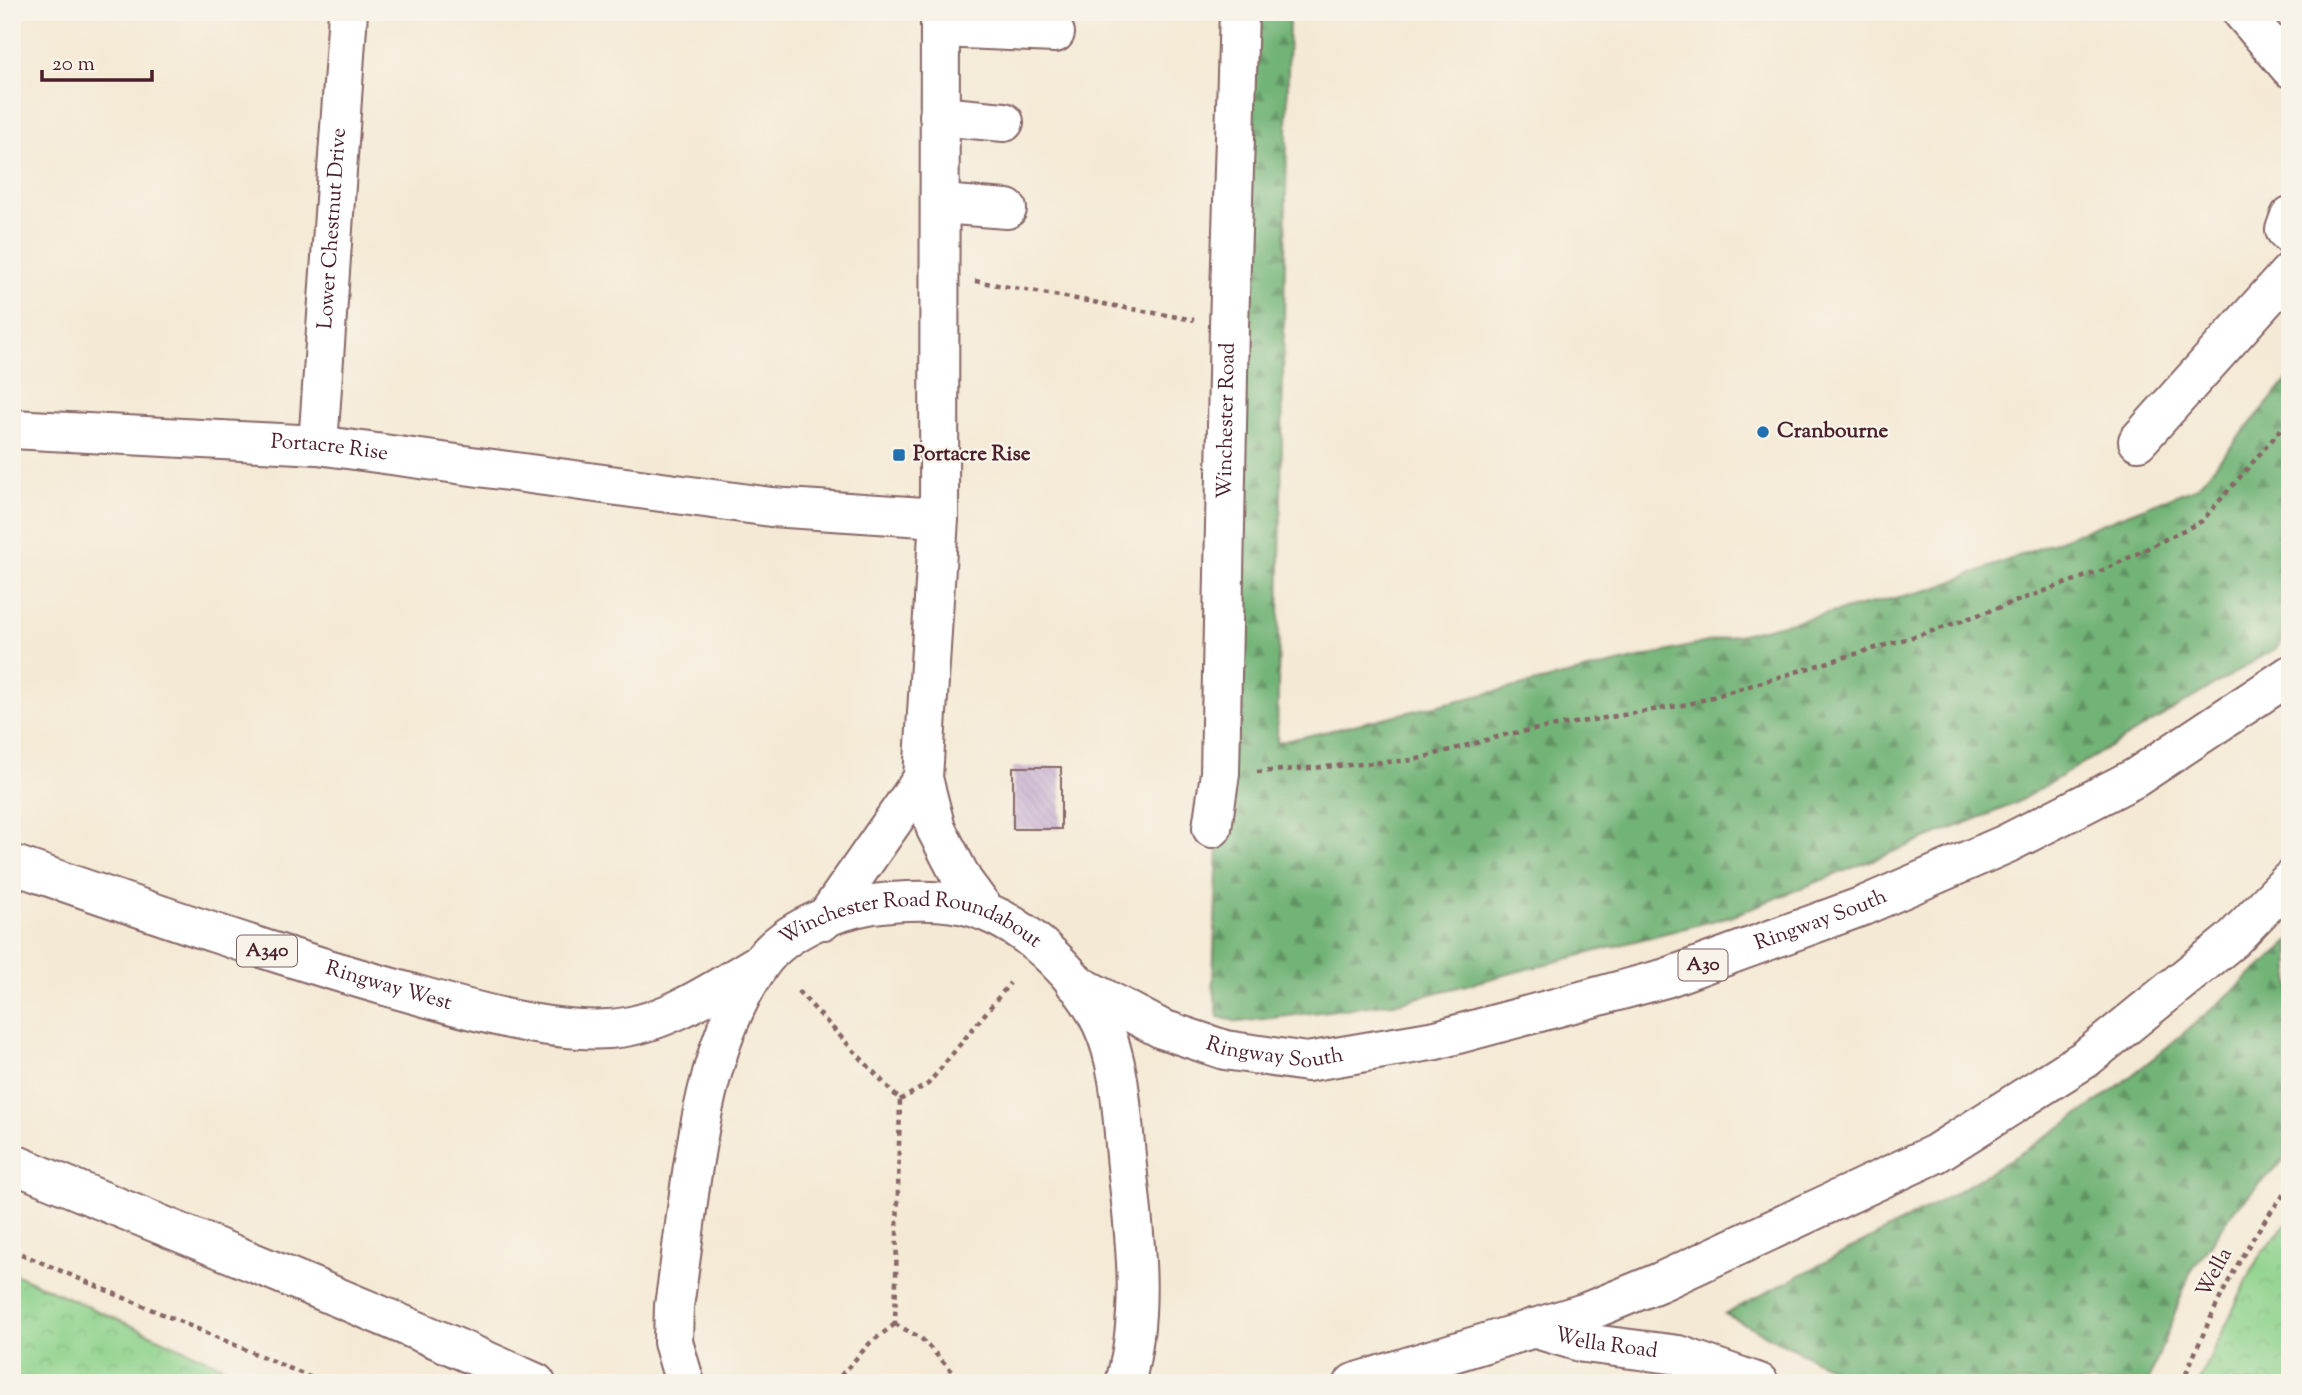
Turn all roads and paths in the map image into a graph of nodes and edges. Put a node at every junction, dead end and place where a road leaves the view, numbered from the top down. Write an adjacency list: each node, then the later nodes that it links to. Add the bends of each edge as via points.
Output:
1 (348, 12): 19 (main road, Lower Chestnut Drive)
2 (1239, 12): 15 (main road, Winchester Road)
3 (2242, 12): 6 (main road)
4 (940, 20): 5 (main road); 7 (main road)
5 (1055, 33)
6 (2290, 68)
7 (939, 116): 8 (main road); 9 (main road)
8 (1004, 122)
9 (940, 192): 10 (main road); 20 (main road)
10 (1006, 196)
11 (2290, 216): 12 (main road, via 2285,230)
12 (2290, 235)
13 (2290, 272): 18 (main road)
14 (971, 280): 15 (path)
15 (1229, 326): 22 (main road, Winchester Road)
16 (2290, 419): 22 (path, via 2202,522 2106,569 1939,629 1689,704 1508,734 1414,760)
17 (12, 429): 19 (main road, Portacre Rise)
18 (2138, 441)
19 (318, 445): 20 (main road, Portacre Rise, via 771,507)
20 (939, 518): 23 (main road)
21 (2290, 675): 31 (main road, Ringway South / A30, via 2135,778 2006,844 1875,901 1666,978 1436,1040 1307,1062 1225,1050 1162,1029)
22 (1220, 773): 24 (main road, Winchester Road)
23 (923, 778): 27 (main road, via 936,829); 28 (main road)
24 (1212, 828)
25 (12, 864): 29 (main road, Ringway West / A340, via 284,957 526,1023 609,1030 650,1021 702,998)
26 (2290, 880): 38 (main road, via 2232,940 2085,1059 1935,1154 1660,1282)
27 (985, 911): 28 (main road, Winchester Road Roundabout, via 930,899 865,904); 31 (main road, Winchester Road Roundabout, via 1051,957)
28 (824, 920): 29 (main road, Winchester Road Roundabout, via 801,930)
29 (762, 962): 41 (main road, Winchester Road Roundabout, via 732,1014 710,1073 674,1306 673,1342)
30 (1010, 983): 33 (path, via 928,1084)
31 (1075, 983): 44 (main road, Winchester Road Roundabout, via 1102,1024 1113,1060 1135,1231 1138,1305)
32 (798, 991): 33 (path)
33 (900, 1100): 37 (path)
34 (12, 1163): 40 (main road, via 412,1327)
35 (2290, 1187): 47 (path, Wella, via 2239,1259)
36 (12, 1250): 39 (path)
37 (895, 1324): 42 (path, via 870,1343); 43 (path, via 921,1338)
38 (1533, 1328): 45 (main road); 46 (main road, Wella Road, via 1584,1343 1679,1355)
39 (324, 1383)
40 (536, 1383)
41 (684, 1383)
42 (834, 1383)
43 (963, 1383)
44 (1125, 1383)
45 (1354, 1383)
46 (1759, 1383)
47 (2182, 1383)

